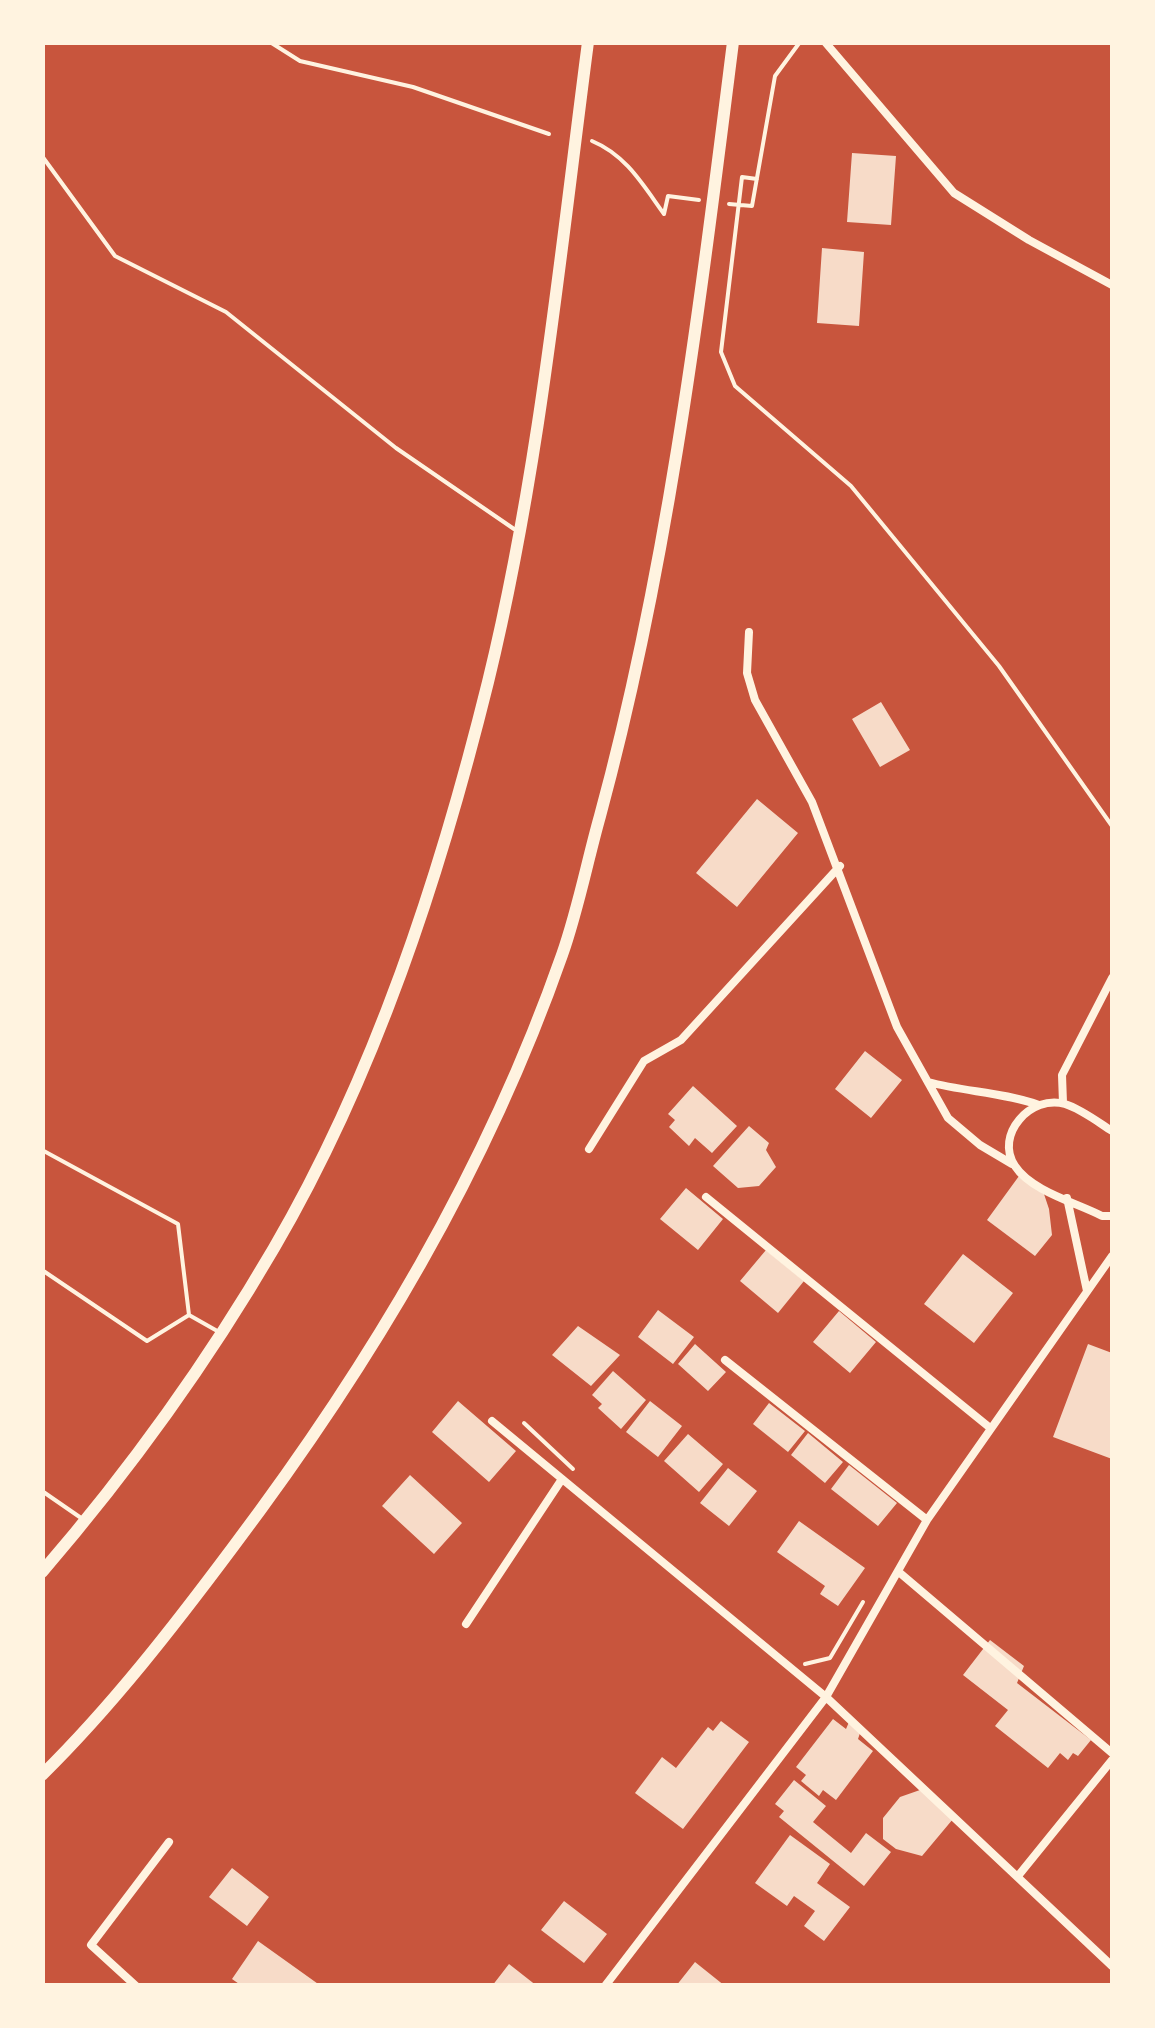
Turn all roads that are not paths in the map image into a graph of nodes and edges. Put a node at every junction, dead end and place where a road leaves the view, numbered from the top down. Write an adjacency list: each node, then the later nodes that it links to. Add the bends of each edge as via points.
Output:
1 (588, 42): 6 (highway)
2 (733, 42): 37 (highway, via 666,532 639,669 562,954 450,1216 382,1333 305,1452 208,1580 87,1731)
3 (825, 42): 5 (street, via 954,192)
4 (42, 156): 6 (lane, via 115,256 226,312 396,448)
5 (1112, 285)
6 (518, 532): 24 (highway, via 488,680 426,902 363,1069 276,1246)
7 (749, 632): 8 (street, via 746,673 755,700)
8 (840, 866): 10 (street, via 881,988); 15 (street, via 681,1040 644,1061)
9 (1112, 978): 11 (street, via 1062,1075)
10 (928, 1082): 12 (street, via 1002,1092); 16 (street, via 948,1118)
11 (1063, 1103): 12 (street); 13 (street)
12 (1040, 1105): 16 (street, via 1018,1117 1009,1139)
13 (1112, 1131)
14 (42, 1150): 23 (lane, via 178,1224)
15 (590, 1150)
16 (1012, 1164): 18 (street)
17 (706, 1197): 27 (street)
18 (1067, 1198): 19 (street); 22 (street)
19 (1112, 1216)
20 (1112, 1256): 22 (street)
21 (42, 1270): 23 (lane, via 147,1341)
22 (1087, 1291): 27 (street)
23 (188, 1315): 24 (lane)
24 (220, 1332): 31 (highway)
25 (725, 1360): 30 (street)
26 (492, 1421): 28 (street)
27 (990, 1427): 30 (street)
28 (562, 1479): 34 (street); 35 (street)
29 (42, 1491): 31 (lane)
30 (927, 1520): 33 (street)
31 (86, 1521): 32 (highway)
32 (42, 1572)
33 (900, 1573): 35 (street); 36 (street)
34 (466, 1624)
35 (826, 1697): 39 (street); 42 (street)
36 (1112, 1756): 39 (street)
37 (42, 1775)
38 (170, 1842): 41 (street, via 90,1945)
39 (1018, 1876): 40 (street)
40 (1112, 1966)
41 (136, 1986)
42 (605, 1986)

